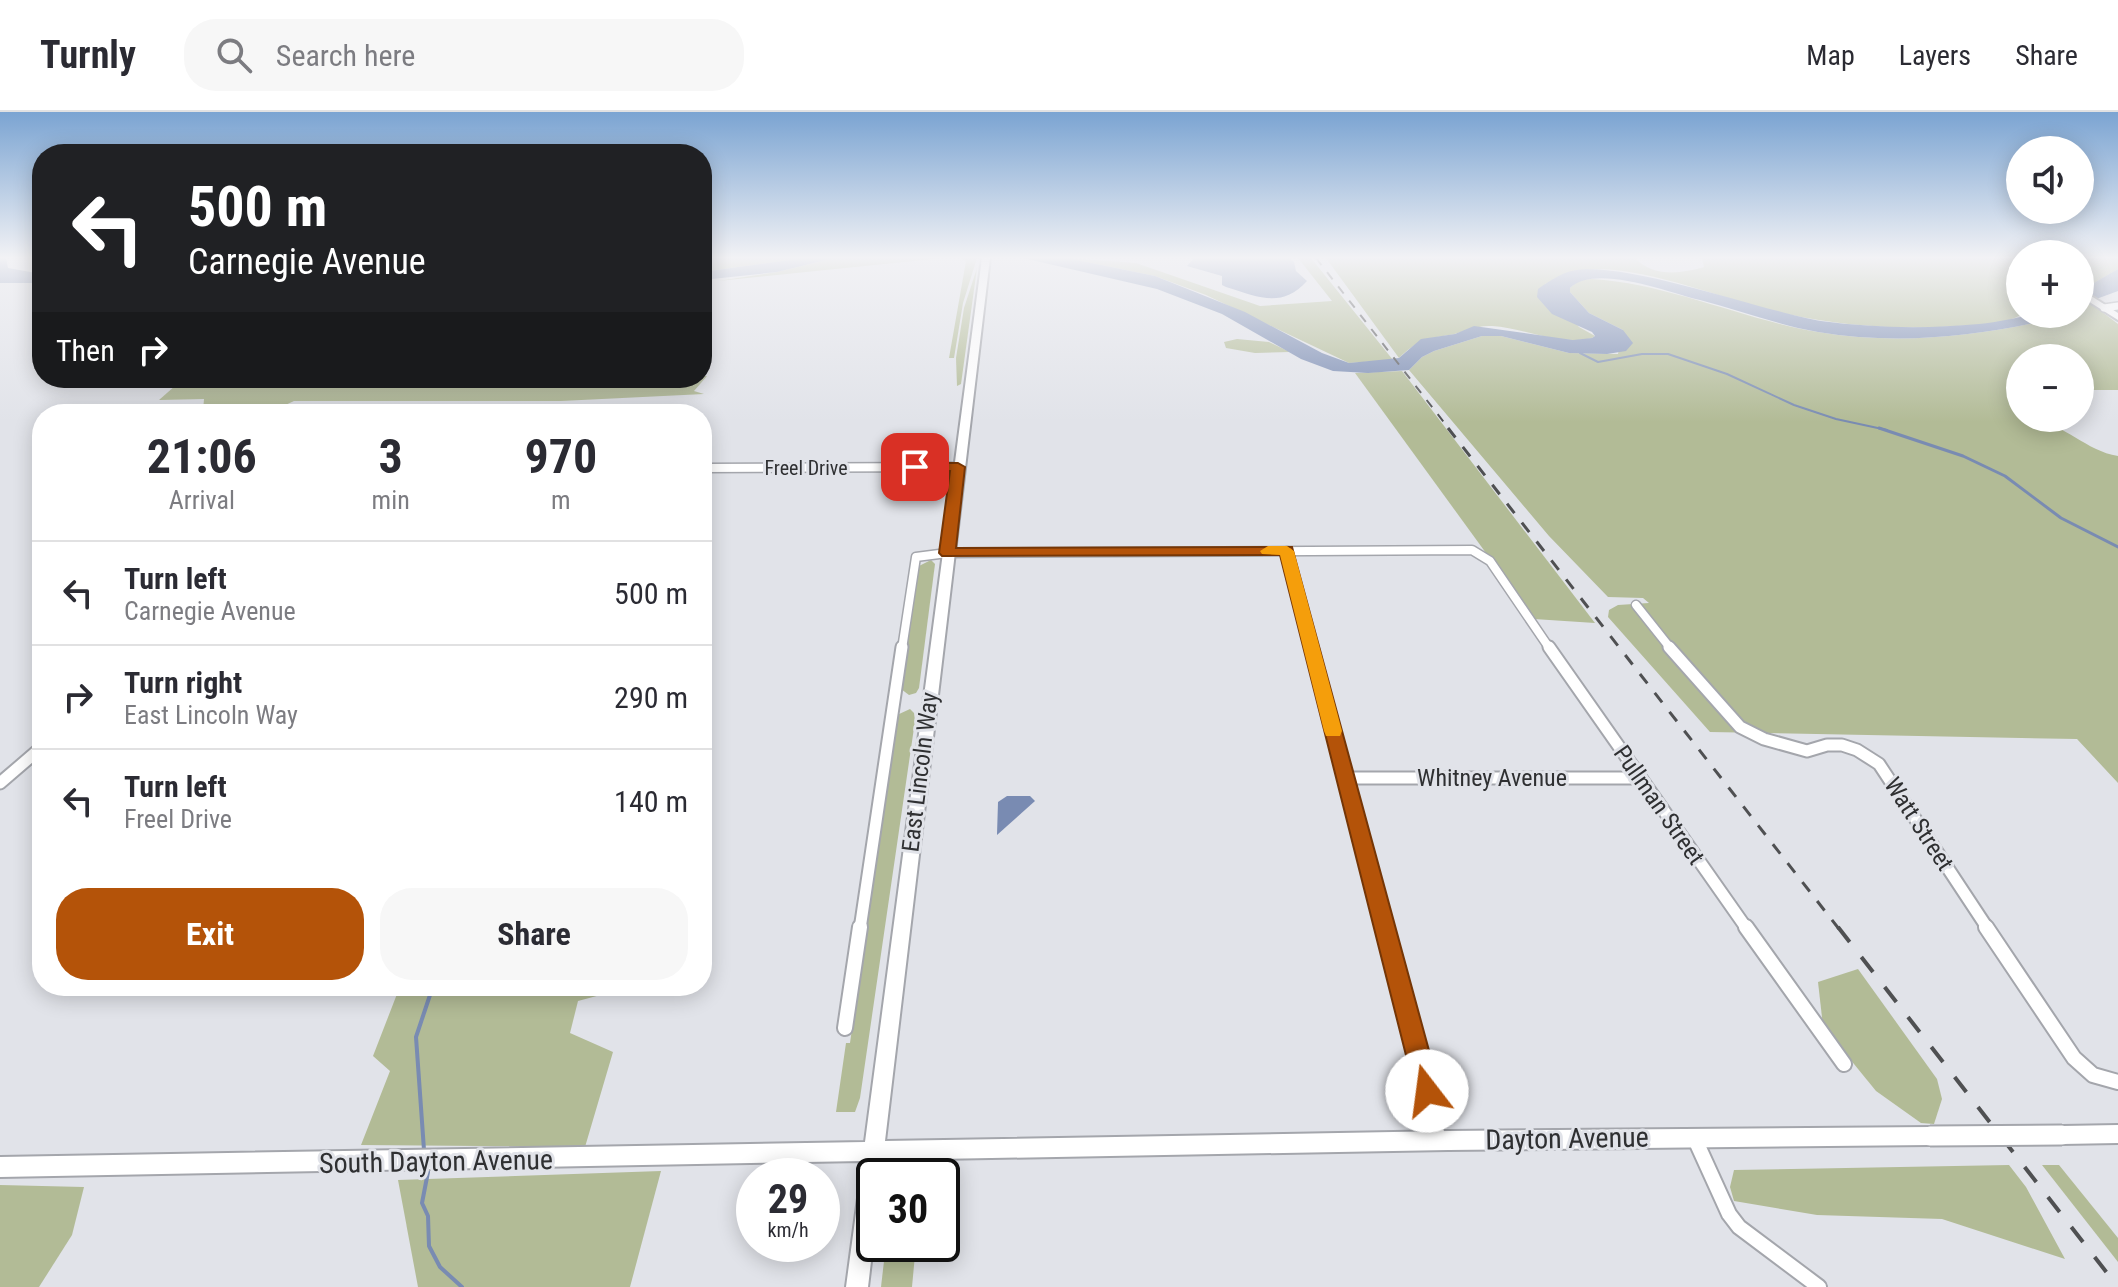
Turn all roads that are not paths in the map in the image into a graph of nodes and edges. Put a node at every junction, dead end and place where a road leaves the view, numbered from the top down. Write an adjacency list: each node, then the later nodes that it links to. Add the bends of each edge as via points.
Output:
1 (979, 313): 2 (main road, East Lincoln Way)
2 (958, 467): 3 (street, Freel Drive); 5 (main road, East Lincoln Way)
3 (712, 468)
4 (1287, 551): 5 (street); 8 (street); 9 (street, Pullman Street, via 1472,550 1490,561)
5 (947, 553): 11 (street, via 915,560); 17 (main road, East Lincoln Way)
6 (1636, 605): 13 (street, Watt Street, via 1740,727 1807,751 1842,745 1879,764 2063,1044 2091,1076)
7 (32, 756): 10 (street)
8 (1345, 778): 9 (street, Whitney Avenue); 16 (street)
9 (1639, 778): 12 (street, Pullman Street)
10 (0, 783)
11 (845, 1028)
12 (1844, 1064)
13 (2118, 1082)
14 (2118, 1134): 15 (main road, Dayton Avenue, bridge)
15 (1694, 1137): 16 (main road, Dayton Avenue); 20 (street, via 1739,1227)
16 (1439, 1140): 17 (main road, Dayton Avenue)
17 (872, 1153): 18 (main road, South Dayton Avenue); 19 (main road, East Lincoln Way)
18 (0, 1167)
19 (857, 1287)
20 (1819, 1287)

